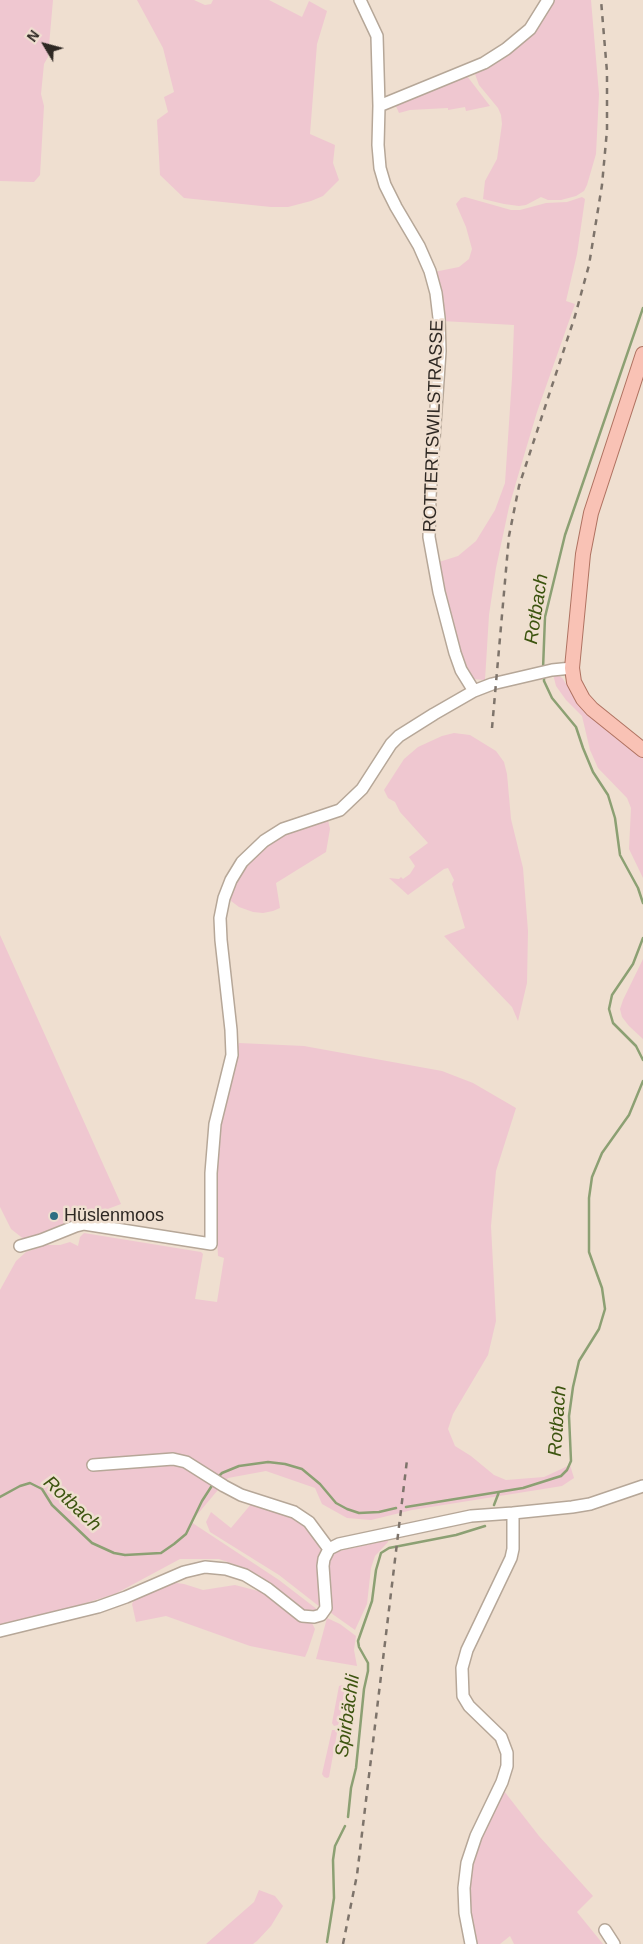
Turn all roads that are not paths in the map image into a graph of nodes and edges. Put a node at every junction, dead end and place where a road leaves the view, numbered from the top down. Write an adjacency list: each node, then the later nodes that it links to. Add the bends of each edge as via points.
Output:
1 (360, 0): 3 (street, ROTTERTSWILSTRASSE, via 377,36)
2 (548, 0): 3 (street, via 530,29 484,64)
3 (379, 106): 6 (street, ROTTERTSWILSTRASSE, via 378,145 385,185 419,246 436,293 440,351 429,536 455,654 460,670)
4 (643, 354): 5 (main road, via 591,513 582,561)
5 (572, 668): 6 (street, via 533,674); 7 (main road, via 574,682 583,699)
6 (474, 691): 8 (street, via 399,736 362,789 340,810 283,829 264,841 242,862 231,880 220,918 232,1055 215,1124 211,1244 84,1224)
7 (643, 750)
8 (20, 1246)
9 (93, 1465): 12 (street, via 173,1459 192,1464 241,1495 294,1512 309,1522)
10 (643, 1486): 11 (street, via 590,1504)
11 (513, 1513): 12 (street, via 471,1516 339,1544); 15 (street, via 512,1558 467,1650 462,1668 463,1696 501,1738 508,1753 508,1766 476,1836 468,1863 465,1913)
12 (329, 1549): 13 (street, via 323,1566 326,1608 321,1615 314,1617 302,1616 245,1575 205,1567 184,1572 98,1607)
13 (0, 1631)
14 (605, 1930): 16 (street)
15 (472, 1944)
16 (614, 1944)

